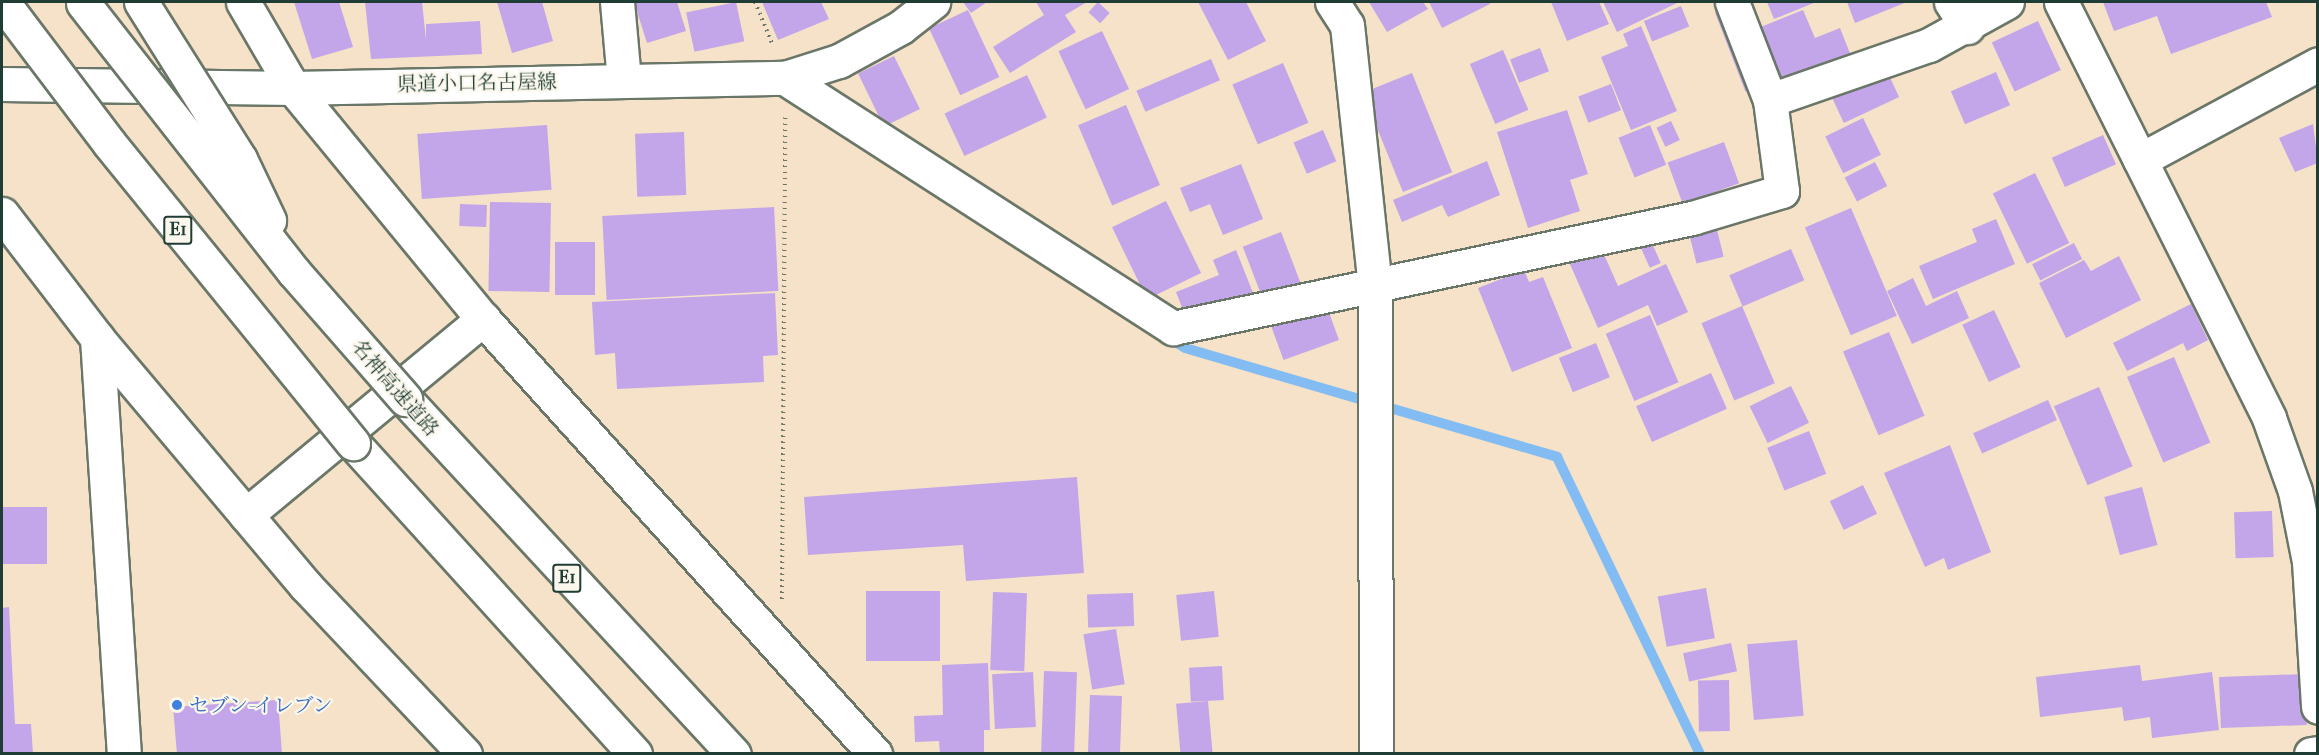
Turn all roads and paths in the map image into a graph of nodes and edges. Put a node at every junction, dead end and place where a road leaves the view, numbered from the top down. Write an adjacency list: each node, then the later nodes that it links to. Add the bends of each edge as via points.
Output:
1 (82, 2): 21 (main road, 名神高速道路 / E1, bridge)
2 (141, 2): 21 (main road, bridge, via 240,159)
3 (243, 2): 17 (main road)
4 (617, 2): 15 (main road)
5 (754, 2): 14 (path)
6 (933, 2): 14 (main road, 県道小口名古屋線, via 901,27 839,61)
7 (1332, 2): 22 (main road, via 1347,25)
8 (1732, 2): 18 (main road)
9 (2007, 2): 12 (main road)
10 (2061, 2): 19 (main road)
11 (6, 7): 30 (main road, E1, bridge, via 108,143 353,443)
12 (1959, 14): 18 (main road)
13 (2318, 64): 19 (main road)
14 (786, 78): 15 (main road, 県道小口名古屋線); 22 (main road, via 1173,328); 26 (path)
15 (624, 80): 17 (main road, 県道小口名古屋線)
16 (2, 84): 17 (main road, 県道小口名古屋線)
17 (293, 88): 23 (main road)
18 (1770, 100): 22 (main road, via 1782,191 1692,218)
19 (2140, 160): 27 (main road, via 2269,418 2295,491 2309,562)
20 (2, 214): 24 (main road)
21 (294, 272): 31 (main road, 名神高速道路 / E1, bridge, via 405,399)
22 (1375, 287): 33 (main road)
23 (483, 319): 25 (main road); 26 (main road)
24 (97, 338): 25 (main road); 28 (main road)
25 (246, 515): 29 (main road)
26 (782, 650): 32 (main road)
27 (2318, 707)
28 (124, 753)
29 (465, 753)
30 (635, 753)
31 (734, 753)
32 (875, 753)
33 (1376, 753)
34 (2311, 753): 35 (main road)
35 (2318, 753)

